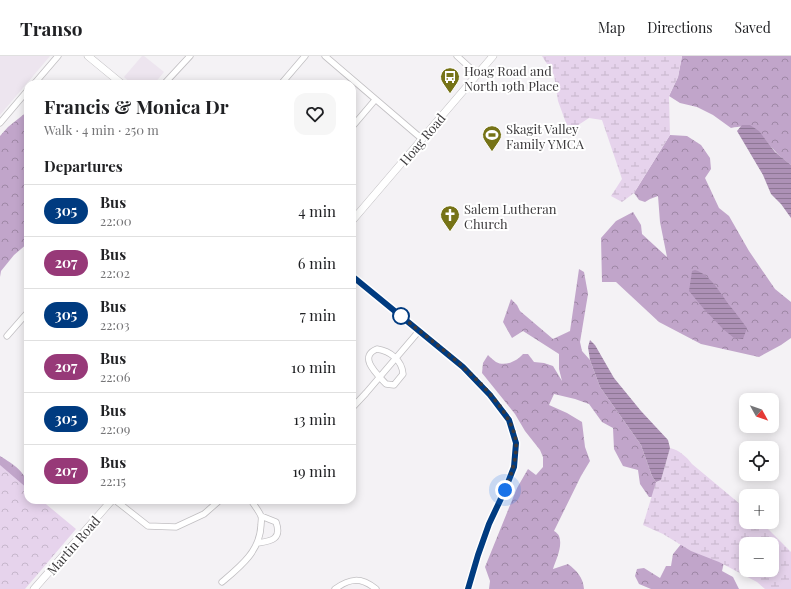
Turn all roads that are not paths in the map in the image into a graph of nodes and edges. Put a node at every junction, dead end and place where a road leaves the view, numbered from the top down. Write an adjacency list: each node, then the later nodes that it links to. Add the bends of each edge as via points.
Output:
1 (58, 56): 9 (street)
2 (88, 56): 10 (street)
3 (190, 56): 11 (street)
4 (305, 56): 12 (street)
5 (325, 56): 13 (street)
6 (457, 56): 8 (street)
7 (493, 56): 8 (street, Hoag Road)
8 (478, 74): 19 (street, Hoag Road)
9 (37, 80)
10 (117, 80)
11 (168, 80)
12 (284, 80)
13 (353, 80)
14 (356, 83): 16 (street)
15 (24, 95): 18 (street)
16 (376, 100): 17 (street); 19 (street)
17 (356, 122)
18 (0, 123)
19 (422, 139): 20 (street, Hoag Road)
20 (356, 216)
21 (356, 279): 23 (street)
22 (24, 317): 24 (street)
23 (419, 331): 25 (street); 38 (street, via 463,367 490,395 509,420 516,443 514,467 487,530)
24 (7, 336)
25 (396, 358): 26 (street); 26 (street, via 403,369 399,380 394,385 386,384); 26 (street, via 383,350 371,352 369,362)
26 (380, 377): 27 (street)
27 (356, 404)
28 (108, 504): 35 (street, Martin Road)
29 (120, 504): 30 (street, via 148,526 176,527 204,514)
30 (215, 504)
31 (254, 504): 32 (street)
32 (261, 516): 33 (street); 33 (street, via 276,522 279,530 271,541)
33 (258, 543): 34 (street, via 238,569)
34 (222, 582)
35 (34, 589)
36 (336, 589): 37 (street, via 343,583 353,580)
37 (376, 589)
38 (468, 589)

